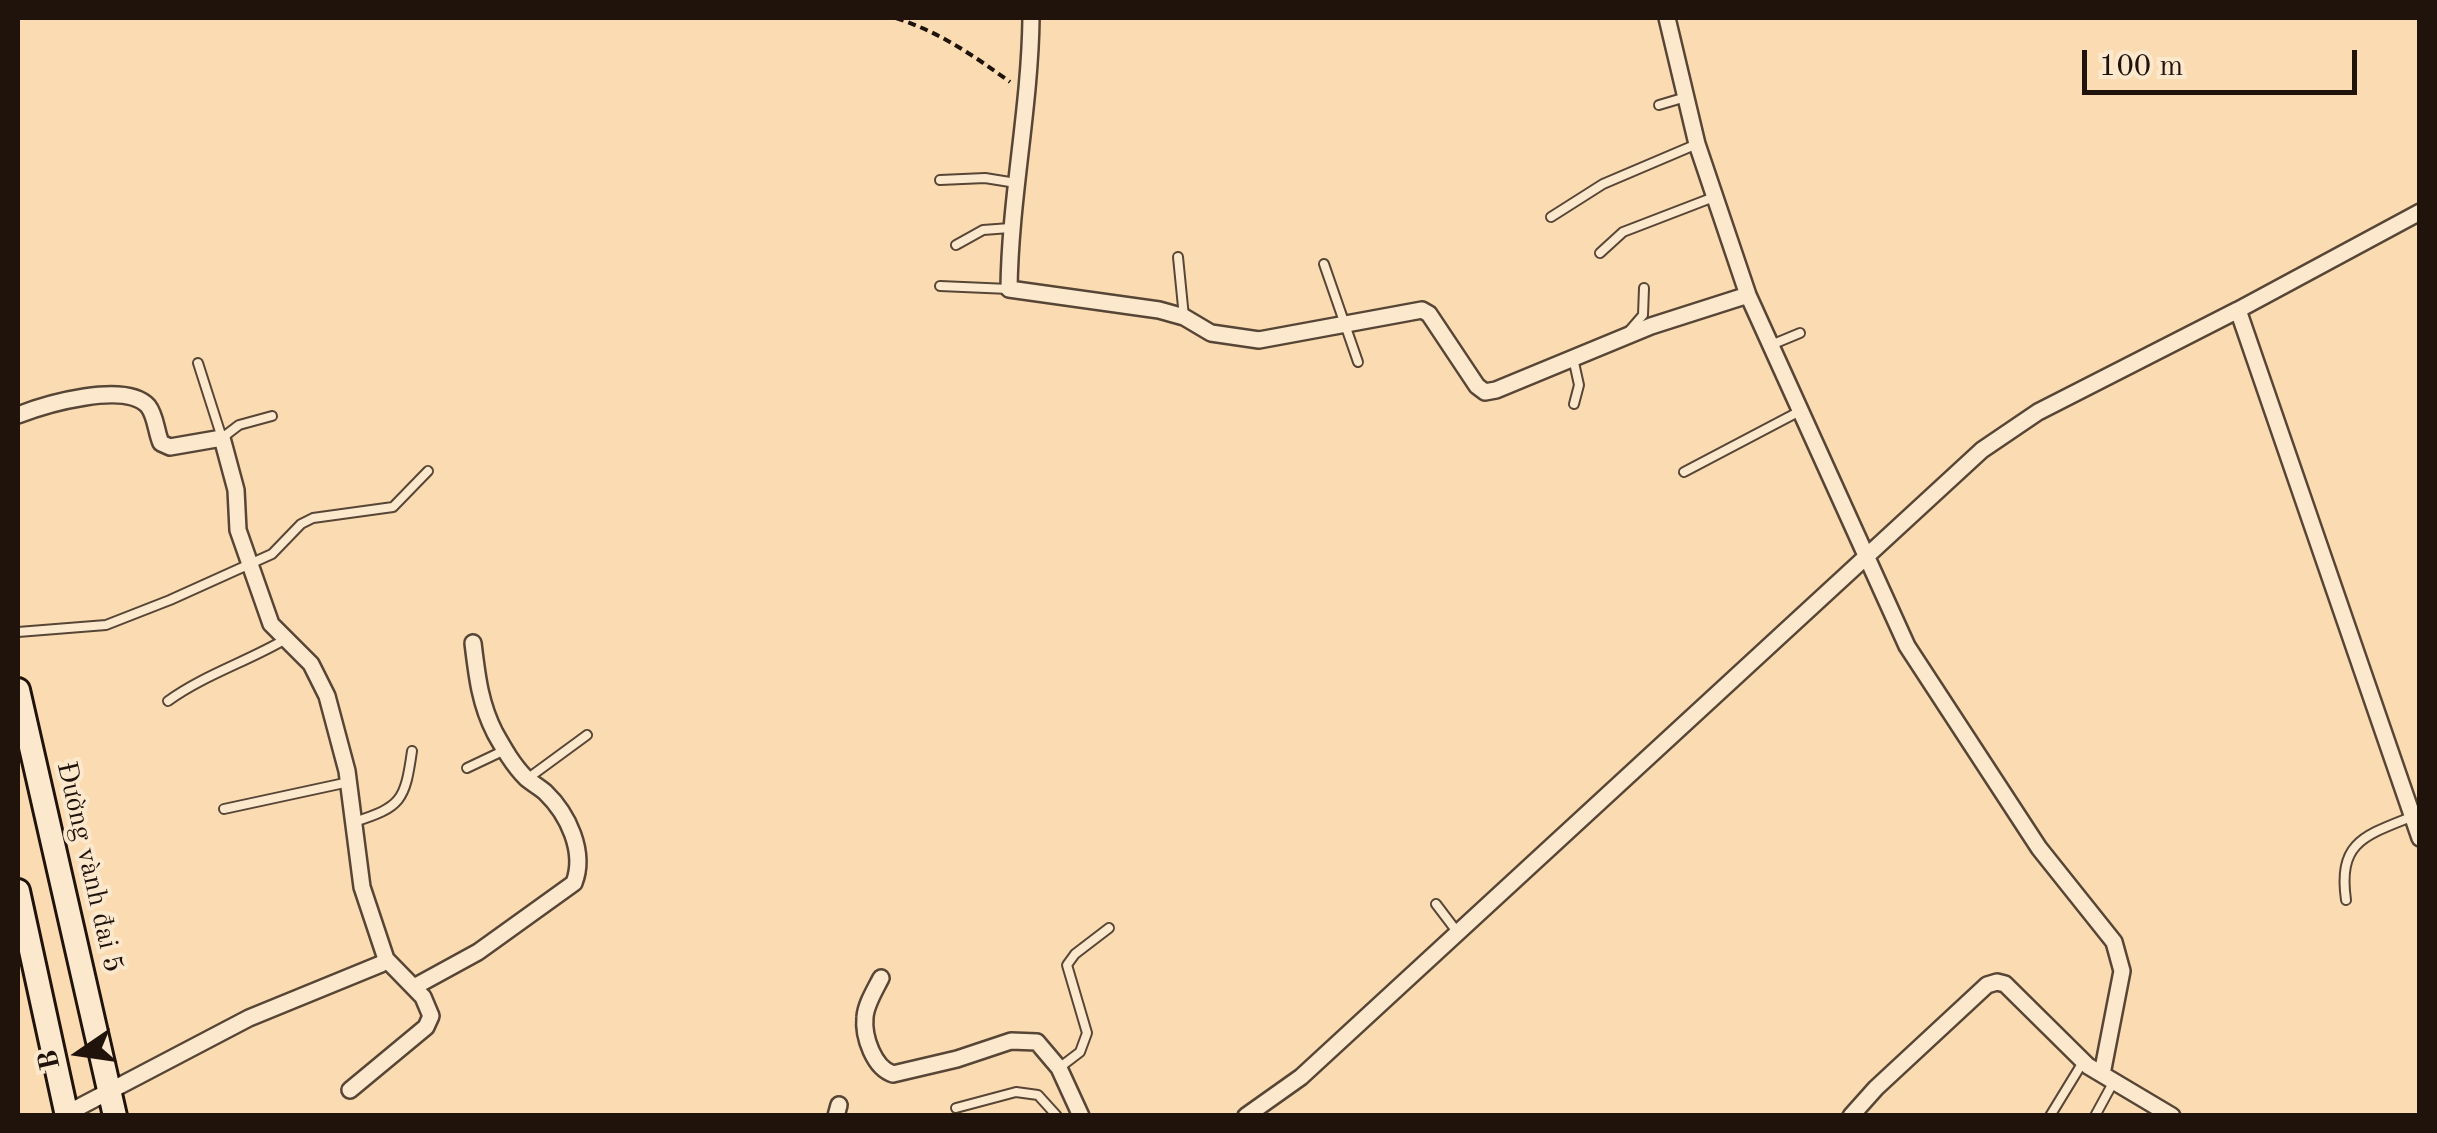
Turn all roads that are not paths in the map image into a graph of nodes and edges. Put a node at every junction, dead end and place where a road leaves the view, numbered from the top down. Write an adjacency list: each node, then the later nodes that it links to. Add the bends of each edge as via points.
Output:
1 (1030, 18): 7 (street)
2 (1667, 18): 3 (street)
3 (1686, 97): 4 (lane); 5 (street)
4 (1659, 105)
5 (1698, 144): 8 (street); 10 (lane, via 1603,184)
6 (940, 180): 7 (lane)
7 (1016, 183): 11 (street)
8 (1714, 197): 13 (lane, via 1623,232); 19 (street)
9 (2420, 212): 20 (street)
10 (1551, 217)
11 (1010, 228): 12 (lane, via 983,230); 18 (street)
12 (956, 245)
13 (1600, 254)
14 (1178, 257): 21 (lane)
15 (1324, 264): 22 (lane)
16 (940, 286): 18 (lane)
17 (1644, 288): 24 (lane, via 1643,316)
18 (1009, 289): 21 (street)
19 (1748, 295): 24 (street); 25 (street)
20 (2238, 310): 36 (street, via 2010,429); 50 (street)
21 (1184, 317): 22 (street, via 1212,333 1259,340)
22 (1347, 324): 26 (street, via 1422,310 1485,392); 28 (lane)
23 (1800, 333): 25 (lane)
24 (1624, 338): 26 (street)
25 (1771, 344): 30 (street)
26 (1573, 358): 29 (lane, via 1579,385)
27 (198, 362): 33 (lane)
28 (1358, 362)
29 (1574, 404)
30 (1800, 411): 35 (lane); 36 (street)
31 (18, 415): 33 (street, via 53,402 125,395 152,410 161,443 170,447)
32 (272, 416): 33 (lane, via 238,425)
33 (222, 438): 37 (street, via 238,530)
34 (428, 471): 37 (lane, via 393,507 314,518)
35 (1684, 472)
36 (1866, 558): 57 (street); 63 (street, via 1922,672 2040,848 2114,942 2122,971)
37 (251, 563): 38 (lane, via 106,625); 39 (street, via 271,624)
38 (18, 632)
39 (284, 640): 42 (lane); 48 (street, via 320,678)
40 (472, 644): 44 (street, via 479,696)
41 (18, 690): 65 (main road, Đường vành đai 5)
42 (168, 701)
43 (587, 735): 47 (lane)
44 (505, 750): 46 (lane); 47 (street)
45 (412, 752): 51 (lane, via 397,803)
46 (467, 768)
47 (526, 778): 60 (street, via 570,828 580,857 574,883 478,952)
48 (349, 782): 49 (lane); 51 (street)
49 (224, 809)
50 (2410, 817): 52 (street); 54 (lane, via 2350,851 2343,875)
51 (354, 822): 58 (street, via 362,887)
52 (2420, 838)
53 (18, 891): 67 (main road)
54 (2346, 900)
55 (1436, 904): 57 (lane)
56 (1109, 928): 62 (lane, via 1067,965 1087,1033 1080,1052)
57 (1458, 933): 71 (street, via 1301,1077)
58 (386, 959): 60 (street); 65 (street, via 249,1018)
59 (881, 978): 62 (street, via 865,1014 886,1072 1027,1040 1038,1042)
60 (414, 987): 64 (street, via 429,1007 426,1027)
61 (2083, 1062): 63 (street); 72 (street, via 1997,982); 73 (lane)
62 (1059, 1068): 70 (street)
63 (2108, 1078): 74 (lane); 75 (street)
64 (350, 1090)
65 (109, 1091): 67 (street); 68 (main road, Đường vành đai 5)
66 (956, 1108): 69 (lane, via 1016,1092 1038,1094)
67 (65, 1115)
68 (116, 1116)
69 (1057, 1116)
70 (1081, 1116)
71 (1246, 1116)
72 (1851, 1116)
73 (2050, 1116)
74 (2095, 1116)
75 (2172, 1116)

